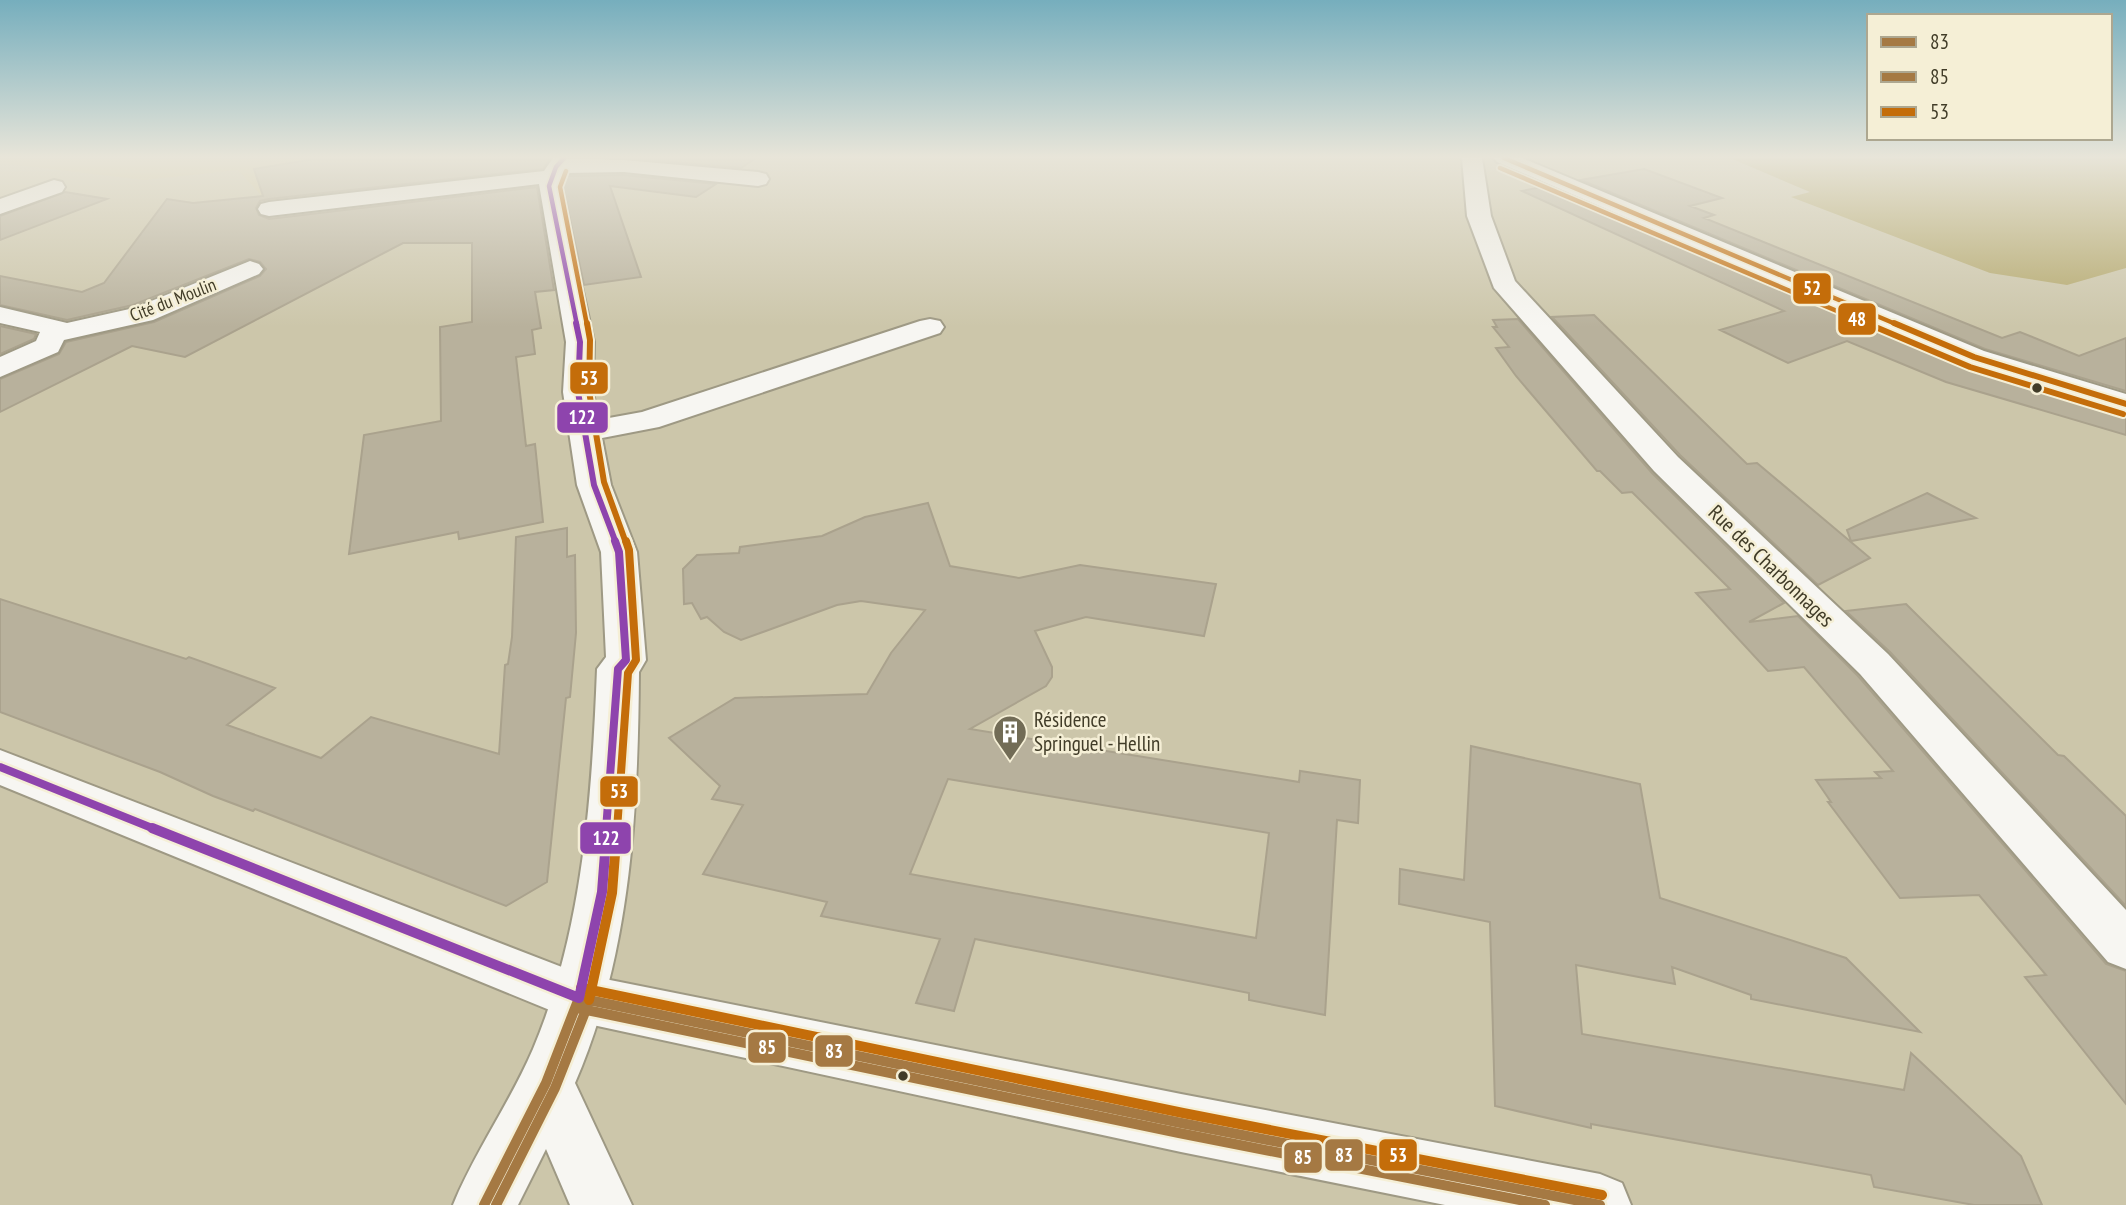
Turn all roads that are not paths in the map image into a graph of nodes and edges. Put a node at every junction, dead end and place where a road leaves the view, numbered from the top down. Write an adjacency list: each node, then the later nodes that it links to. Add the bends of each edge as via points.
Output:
1 (555, 214): 10 (street, via 580,342 578,393)
2 (1479, 214): 12 (street, Rue des Charbonnages, via 1503,283 1665,464 1874,664)
3 (1637, 214): 9 (street, via 1973,357)
4 (250, 269): 7 (street, Cité du Moulin, via 143,314)
5 (0, 315): 7 (street, via 56,327)
6 (930, 327): 10 (street, via 648,420)
7 (52, 335): 8 (street, Cité du Moulin, via 48,346)
8 (0, 368)
9 (2126, 404)
10 (585, 432): 13 (street, via 594,485 620,552 626,660 618,669 602,892)
11 (0, 767): 13 (street)
12 (2126, 946)
13 (579, 998): 14 (street); 17 (street, via 1181,1124)
14 (546, 1083): 15 (street); 16 (street)
15 (484, 1205)
16 (601, 1205)
17 (1600, 1205)

